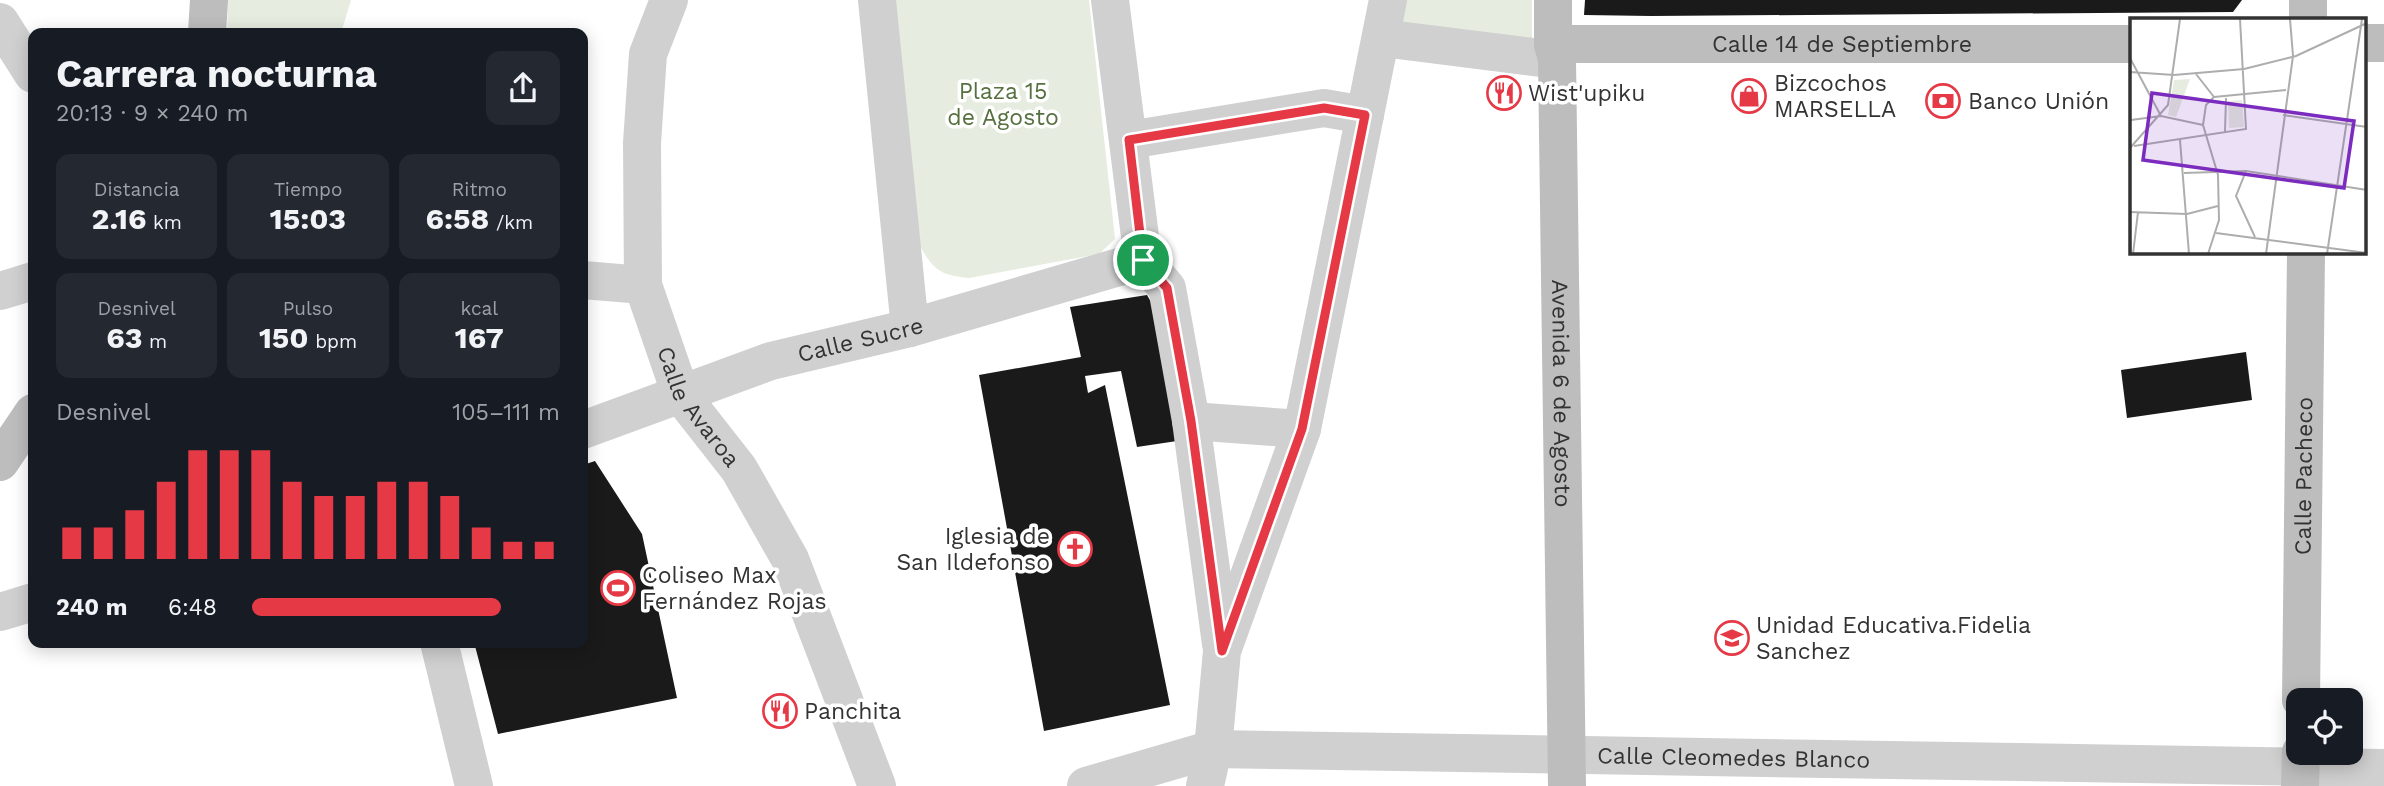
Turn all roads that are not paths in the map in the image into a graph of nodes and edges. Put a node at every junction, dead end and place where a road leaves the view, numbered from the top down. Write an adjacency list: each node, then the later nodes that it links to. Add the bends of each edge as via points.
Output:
1 (209, 0): 10 (main road)
2 (669, 0): 23 (street, Calle Avaroa, via 648,54 642,143)
3 (877, 0): 25 (street)
4 (1110, 0): 18 (street)
5 (1388, 0): 11 (street)
6 (1553, 0): 15 (main road, Avenida 6 de Agosto)
7 (2308, 0): 8 (main road)
8 (2308, 18)
9 (0, 22): 16 (street)
10 (207, 28)
11 (1382, 37): 15 (street); 17 (street)
12 (2366, 43): 13 (main road)
13 (2384, 43)
14 (2130, 44): 15 (main road, Calle 14 de Septiembre)
15 (1555, 52): 40 (main road, Avenida 6 de Agosto)
16 (28, 66)
17 (1365, 115): 18 (street, via 1324,108); 30 (street)
18 (1129, 140): 20 (street)
19 (2306, 254): 36 (main road, Calle Pacheco)
20 (1143, 260): 25 (street, Calle Sucre); 28 (street, via 1167,288)
21 (588, 280): 23 (street)
22 (28, 283): 24 (street)
23 (643, 285): 26 (street, Calle Avaroa)
24 (0, 291)
25 (910, 328): 26 (street, Calle Sucre, via 771,361)
26 (681, 395): 29 (street, Calle Sucre); 42 (street, Calle Avaroa, via 739,469 790,559)
27 (28, 420): 31 (main road)
28 (1191, 421): 30 (street); 35 (street)
29 (588, 428)
30 (1302, 429): 35 (street)
31 (0, 462)
32 (28, 604): 33 (street)
33 (0, 612)
34 (440, 648): 41 (street)
35 (1222, 651): 37 (street)
36 (2301, 688)
37 (1213, 749): 40 (street, Calle Cleomedes Blanco); 43 (street, Calle Cleomedes Blanco); 44 (street)
38 (2301, 768): 39 (street, Calle Cleomedes Blanco); 40 (street, Calle Cleomedes Blanco)
39 (2384, 768)
40 (1567, 771)
41 (474, 786)
42 (877, 786)
43 (1086, 786)
44 (1205, 786)

